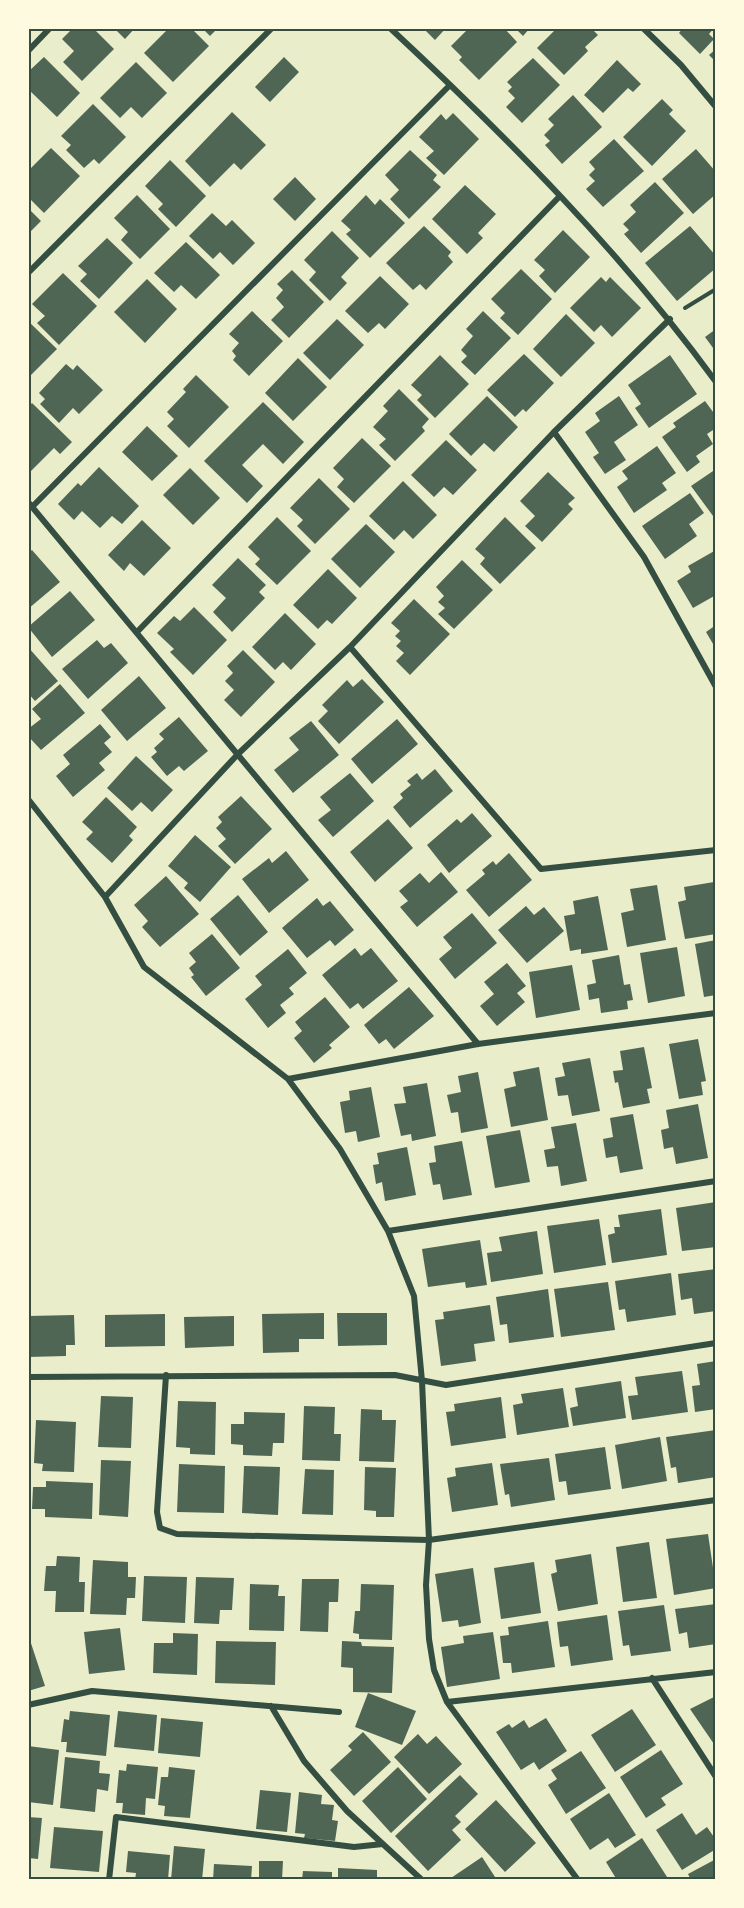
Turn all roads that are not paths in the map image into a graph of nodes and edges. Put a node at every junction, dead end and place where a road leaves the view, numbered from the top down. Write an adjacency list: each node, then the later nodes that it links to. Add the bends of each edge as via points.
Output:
1 (50, 28): 5 (street)
2 (272, 28): 9 (street)
3 (390, 28): 6 (street)
4 (642, 28): 7 (street)
5 (28, 51)
6 (450, 85): 8 (street); 13 (street)
7 (716, 107)
8 (559, 196): 10 (street); 14 (street)
9 (28, 273)
10 (670, 319): 11 (street); 12 (street)
11 (716, 382)
12 (554, 432): 15 (street); 16 (street, via 644,557)
13 (30, 505): 14 (street)
14 (137, 632): 17 (street)
15 (350, 647): 17 (street); 19 (street, via 541,869)
16 (716, 687)
17 (238, 753): 20 (street); 22 (street)
18 (28, 799): 20 (street)
19 (716, 849)
20 (105, 897): 23 (street, via 144,967)
21 (716, 1013): 22 (street)
22 (478, 1044): 23 (street)
23 (288, 1079): 25 (street, via 340,1149)
24 (716, 1181): 25 (street)
25 (388, 1231): 29 (street, via 414,1296)
26 (716, 1343): 29 (street, via 446,1385)
27 (166, 1375): 28 (street); 29 (street, via 394,1375); 31 (street, via 157,1512 160,1528 177,1534)
28 (28, 1377)
29 (422, 1381): 31 (street)
30 (716, 1500): 31 (street)
31 (429, 1540): 34 (street, via 429,1639 434,1670)
32 (716, 1672): 33 (street)
33 (652, 1678): 34 (street); 38 (street)
34 (447, 1702): 42 (street)
35 (28, 1705): 36 (street, via 92,1691)
36 (271, 1706): 37 (street); 39 (street, via 304,1761 347,1811)
37 (339, 1712)
38 (716, 1777)
39 (384, 1844): 40 (street, via 354,1847 116,1817); 41 (street)
40 (109, 1880)
41 (422, 1880)
42 (578, 1880)

